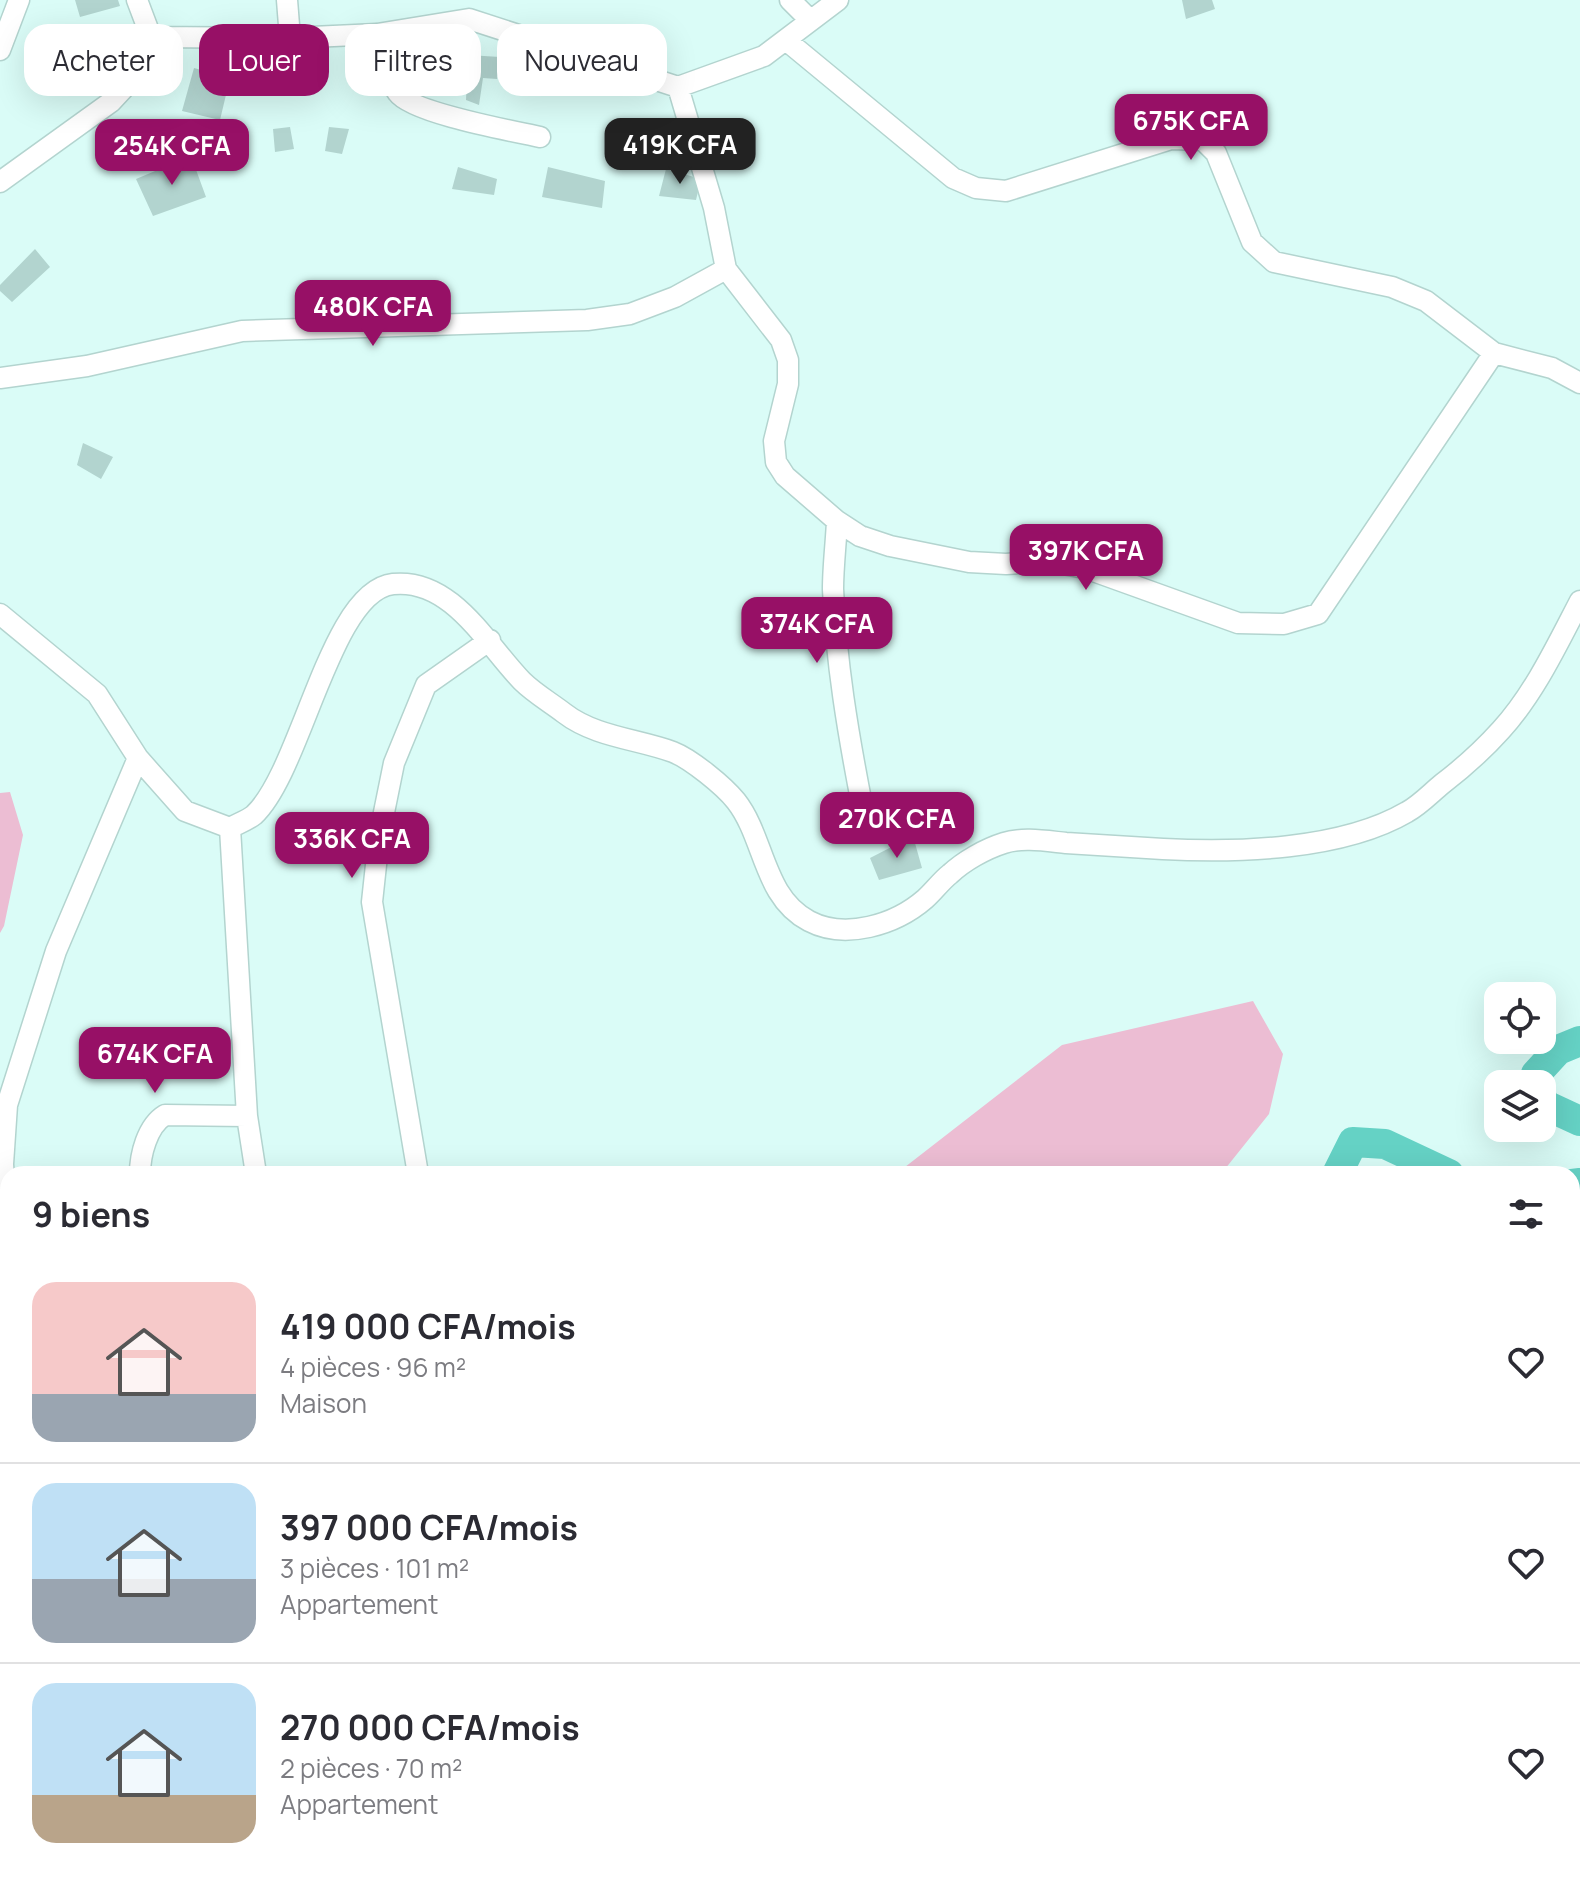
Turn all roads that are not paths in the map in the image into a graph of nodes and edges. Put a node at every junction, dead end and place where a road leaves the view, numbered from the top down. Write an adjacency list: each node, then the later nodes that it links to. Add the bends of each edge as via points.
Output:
1 (19, 0): 11 (street)
2 (137, 0): 7 (street)
3 (287, 0): 8 (street)
4 (790, 0): 6 (street)
5 (838, 0): 6 (street)
6 (810, 20): 10 (street)
7 (146, 24)
8 (289, 24)
9 (438, 24): 12 (street, via 469,19)
10 (787, 41): 12 (street, via 764,56); 18 (street, via 953,178 976,188 1006,191 1171,139 1203,140 1216,153 1252,242 1274,262 1392,287 1426,301)
11 (0, 50)
12 (678, 87): 17 (street)
13 (117, 96): 16 (street)
14 (399, 96): 15 (street, via 432,110)
15 (540, 137)
16 (0, 182)
17 (726, 269): 19 (street, via 630,314 587,320 242,331 87,366); 21 (street, via 781,340 788,360 788,384 774,441 776,462)
18 (1494, 353): 20 (street, via 1552,368); 21 (street, via 1318,614 1284,624 1238,623 1085,568 1046,561 969,562 890,546)
19 (0, 378)
20 (1580, 383)
21 (837, 521): 26 (street, via 836,638 845,722)
22 (1580, 601): 24 (street, via 1535,684 1504,727 1408,812 1309,845 1201,851 1007,841 951,872 922,902 888,921 833,930 789,906 736,801 715,781 677,754 574,721 523,682)
23 (0, 614): 25 (street, via 97,694)
24 (490, 640): 27 (street, via 435,590 411,583 385,585 364,600 340,633 269,793 253,815); 32 (street, via 426,685 394,763 379,837 372,902)
25 (138, 758): 27 (street, via 185,811); 29 (street, via 56,951 7,1105)
26 (862, 805)
27 (230, 828): 28 (street)
28 (247, 1116): 30 (street, via 165,1115 157,1120); 31 (street)
29 (3, 1166)
30 (140, 1166)
31 (255, 1166)
32 (417, 1166)

